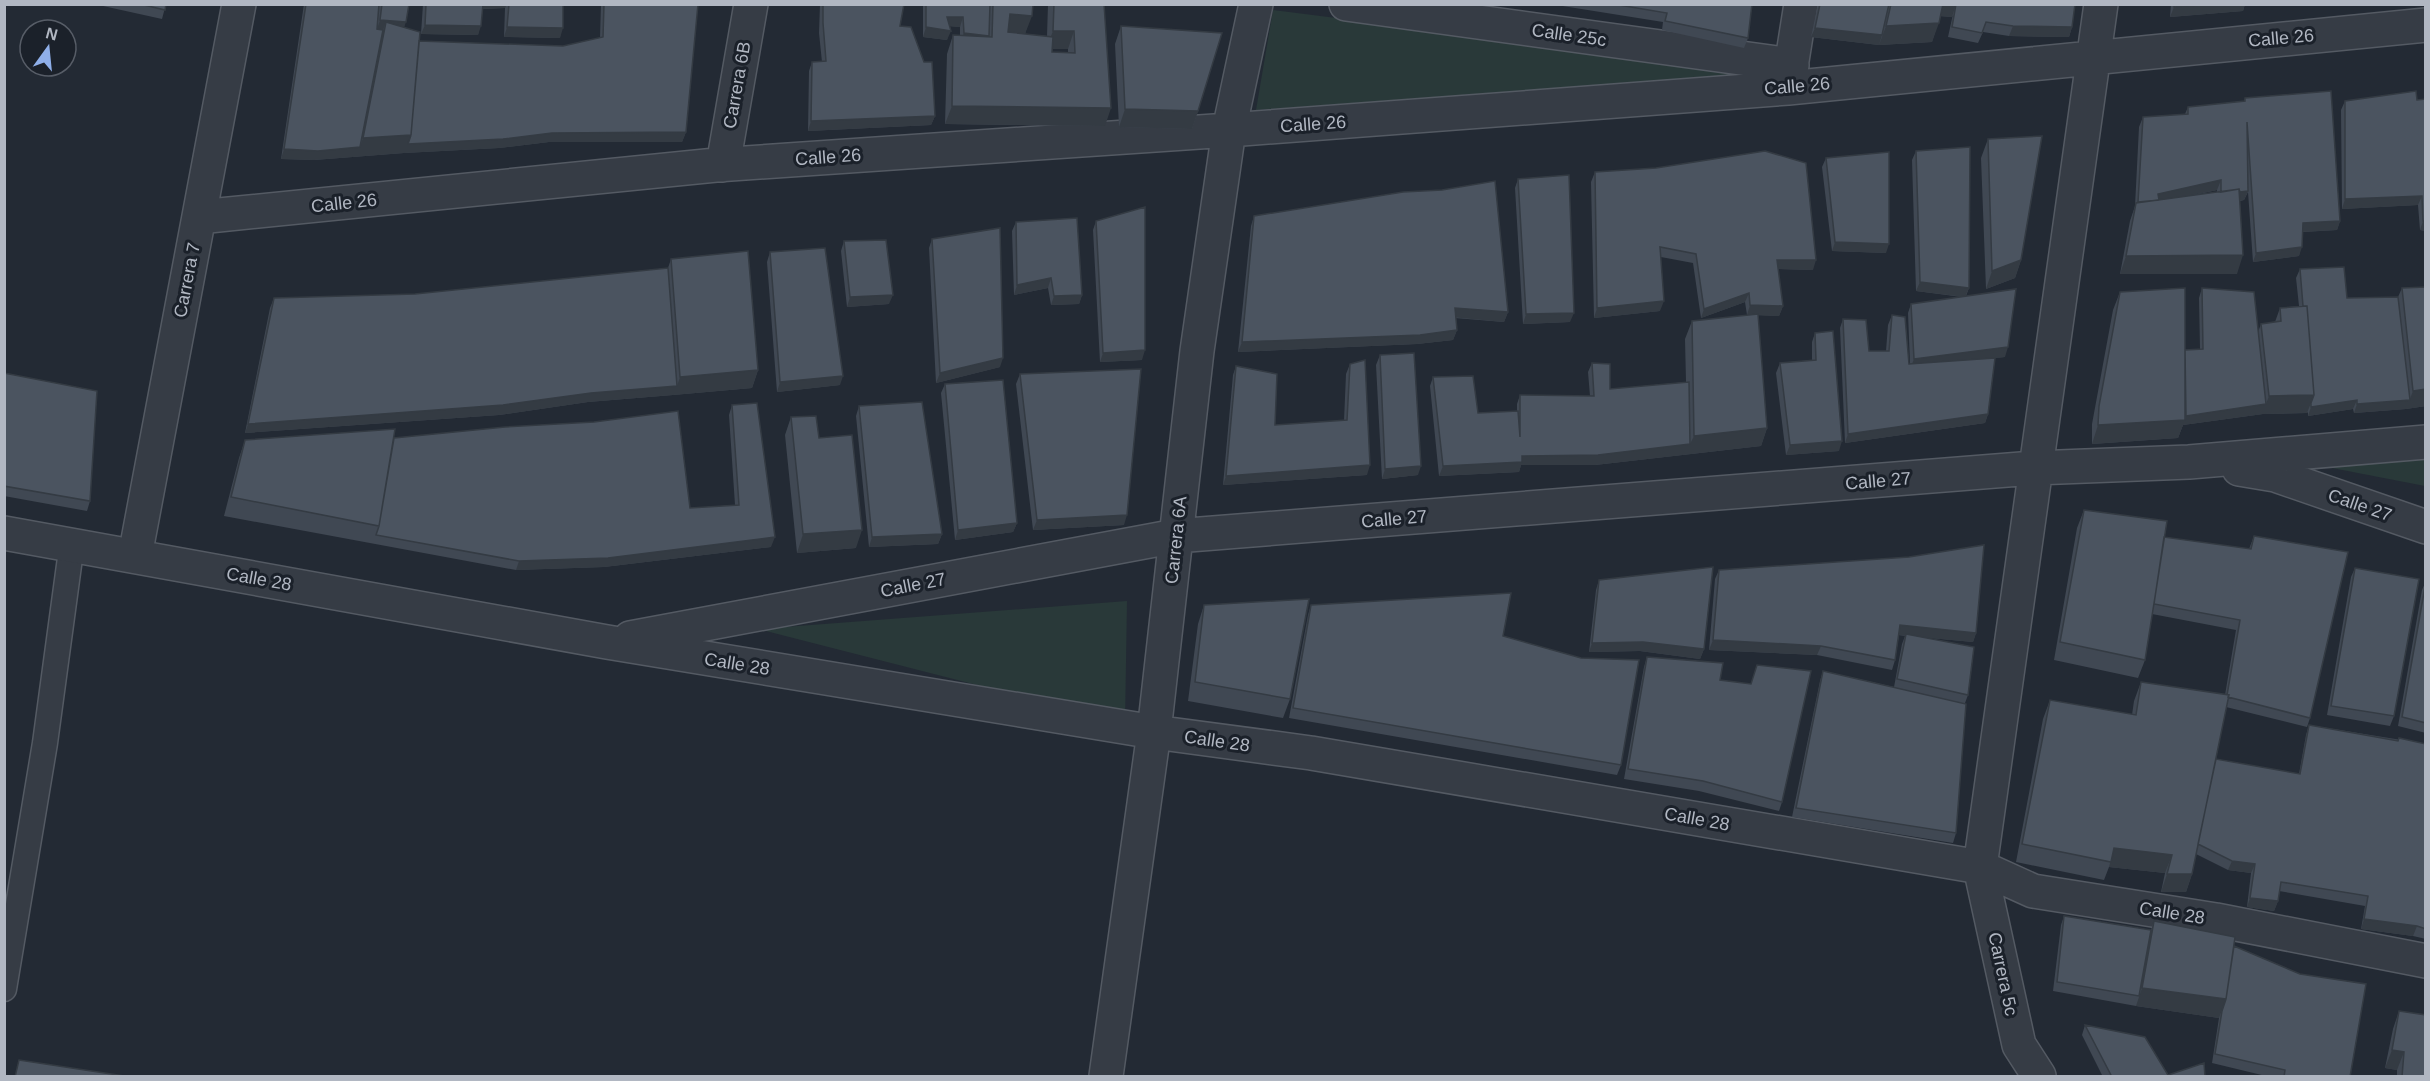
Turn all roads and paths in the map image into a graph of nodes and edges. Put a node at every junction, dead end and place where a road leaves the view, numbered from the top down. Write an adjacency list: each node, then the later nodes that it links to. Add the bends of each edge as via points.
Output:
1 (239, 4): 12 (street, Carrera 7)
2 (751, 4): 11 (street, Carrera 6B)
3 (1256, 4): 10 (street, Carrera 6A)
4 (1346, 4): 9 (street, Calle 25c)
5 (1801, 4): 9 (street)
6 (2101, 4): 8 (street)
7 (2426, 25): 8 (street, Calle 26)
8 (2094, 56): 9 (street, Calle 26); 15 (street)
9 (1790, 76): 10 (street, Calle 26)
10 (1229, 130): 11 (street, Calle 26); 18 (street, Carrera 6A, via 1197,351)
11 (723, 165): 12 (street, Calle 26)
12 (199, 217): 20 (street, Carrera 7)
13 (2426, 442): 14 (street, Calle 27)
14 (2188, 462): 15 (street, Calle 27); 16 (street, Calle 27, via 2275,474)
15 (2034, 468): 18 (street, Calle 27); 23 (street)
16 (2426, 527)
17 (4, 533): 19 (street, Calle 28)
18 (1176, 536): 21 (street, Calle 27); 22 (street, Carrera 6A)
19 (72, 543): 20 (street, Calle 28); 25 (lane, via 45,743)
20 (135, 556): 21 (street, Calle 28)
21 (607, 642): 22 (street, Calle 28)
22 (1154, 732): 23 (street, Calle 28, via 1311,753); 26 (street, Carrera 6A)
23 (1980, 867): 24 (street, Calle 28, via 2033,891 2216,920); 27 (street, Carrera 5c, via 2019,1045)
24 (2426, 962)
25 (4, 989)
26 (1106, 1077)
27 (2039, 1077)

